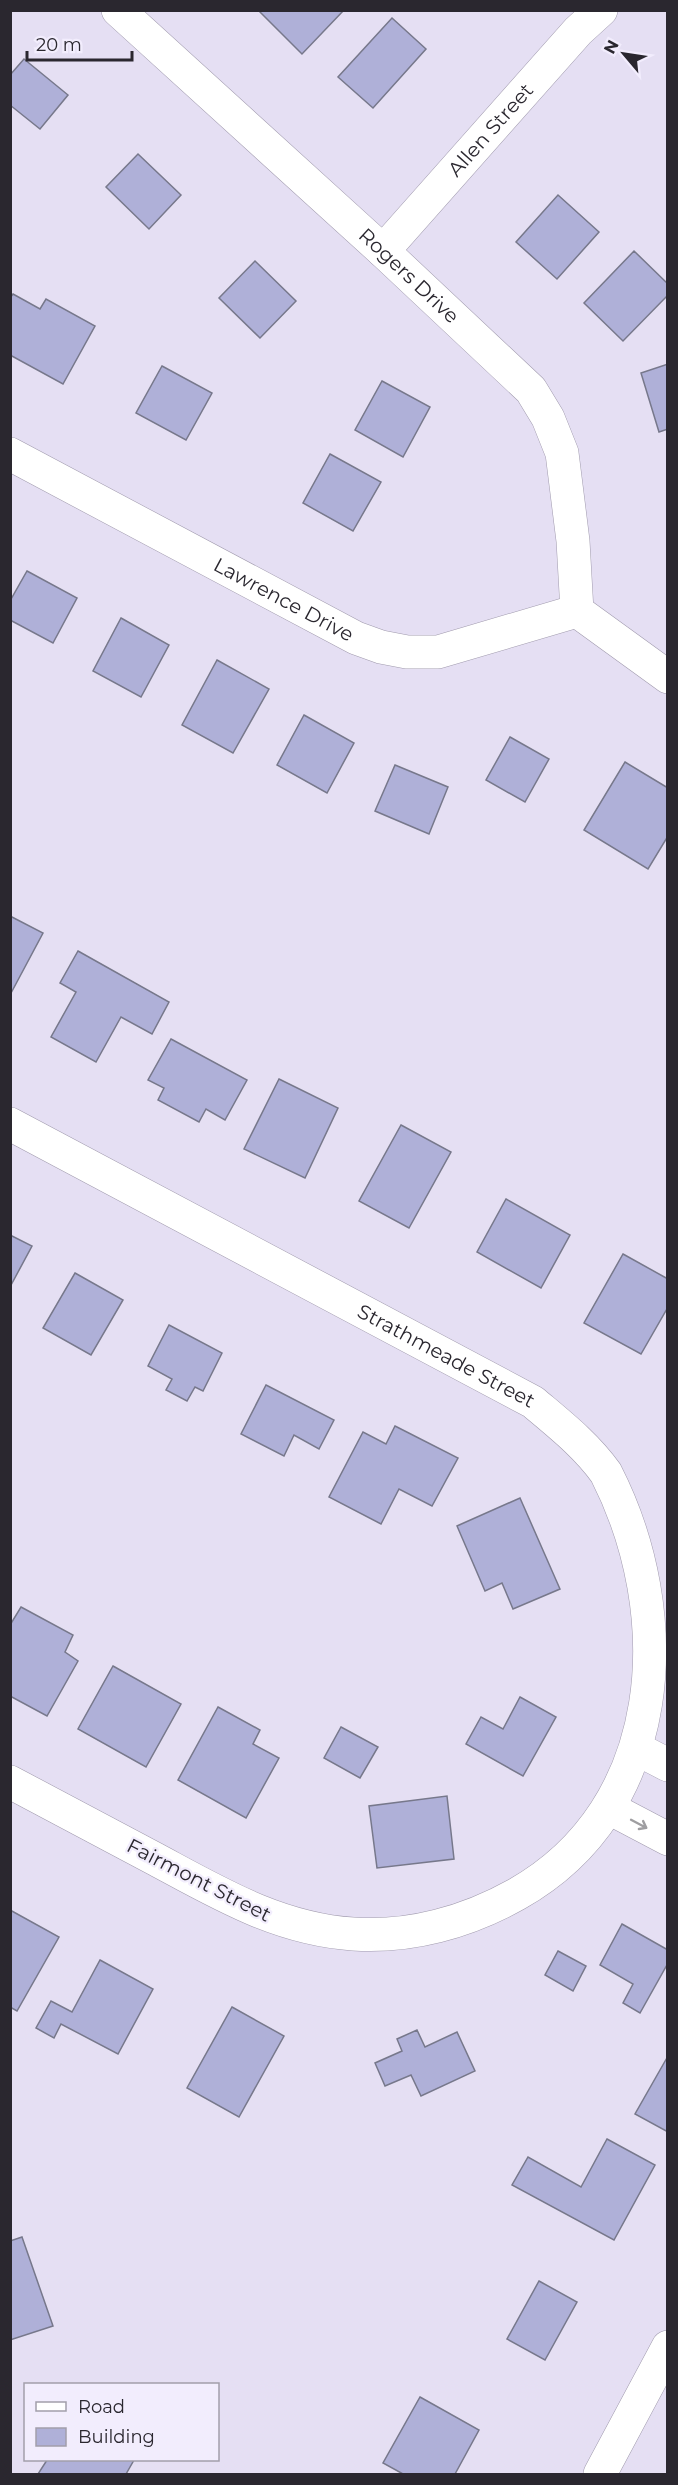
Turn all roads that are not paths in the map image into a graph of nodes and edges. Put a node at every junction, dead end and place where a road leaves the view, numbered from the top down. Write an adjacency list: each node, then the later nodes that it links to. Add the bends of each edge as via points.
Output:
1 (118, 10): 3 (street, Rogers Drive)
2 (601, 10): 3 (street, Allen Street)
3 (382, 251): 5 (street, Rogers Drive, via 531,390 548,417 563,462)
4 (10, 454): 5 (street, Lawrence Drive, via 356,638 381,647 438,652)
5 (577, 611): 6 (street)
6 (668, 676)
7 (10, 1124): 8 (street, Strathmeade Street, via 533,1402 574,1436 606,1473 627,1510 652,1572 661,1624 660,1678 653,1722)
8 (655, 1759): 10 (street, Fairmont Street, via 628,1782)
9 (10, 1782): 10 (street, Fairmont Street, via 234,1901 283,1922 353,1934 442,1926 493,1907 540,1881 576,1850)
10 (611, 1809): 11 (street, one-way to 11)
11 (668, 1839)
12 (668, 2347): 13 (street)
13 (659, 2382): 14 (street)
14 (600, 2475)

